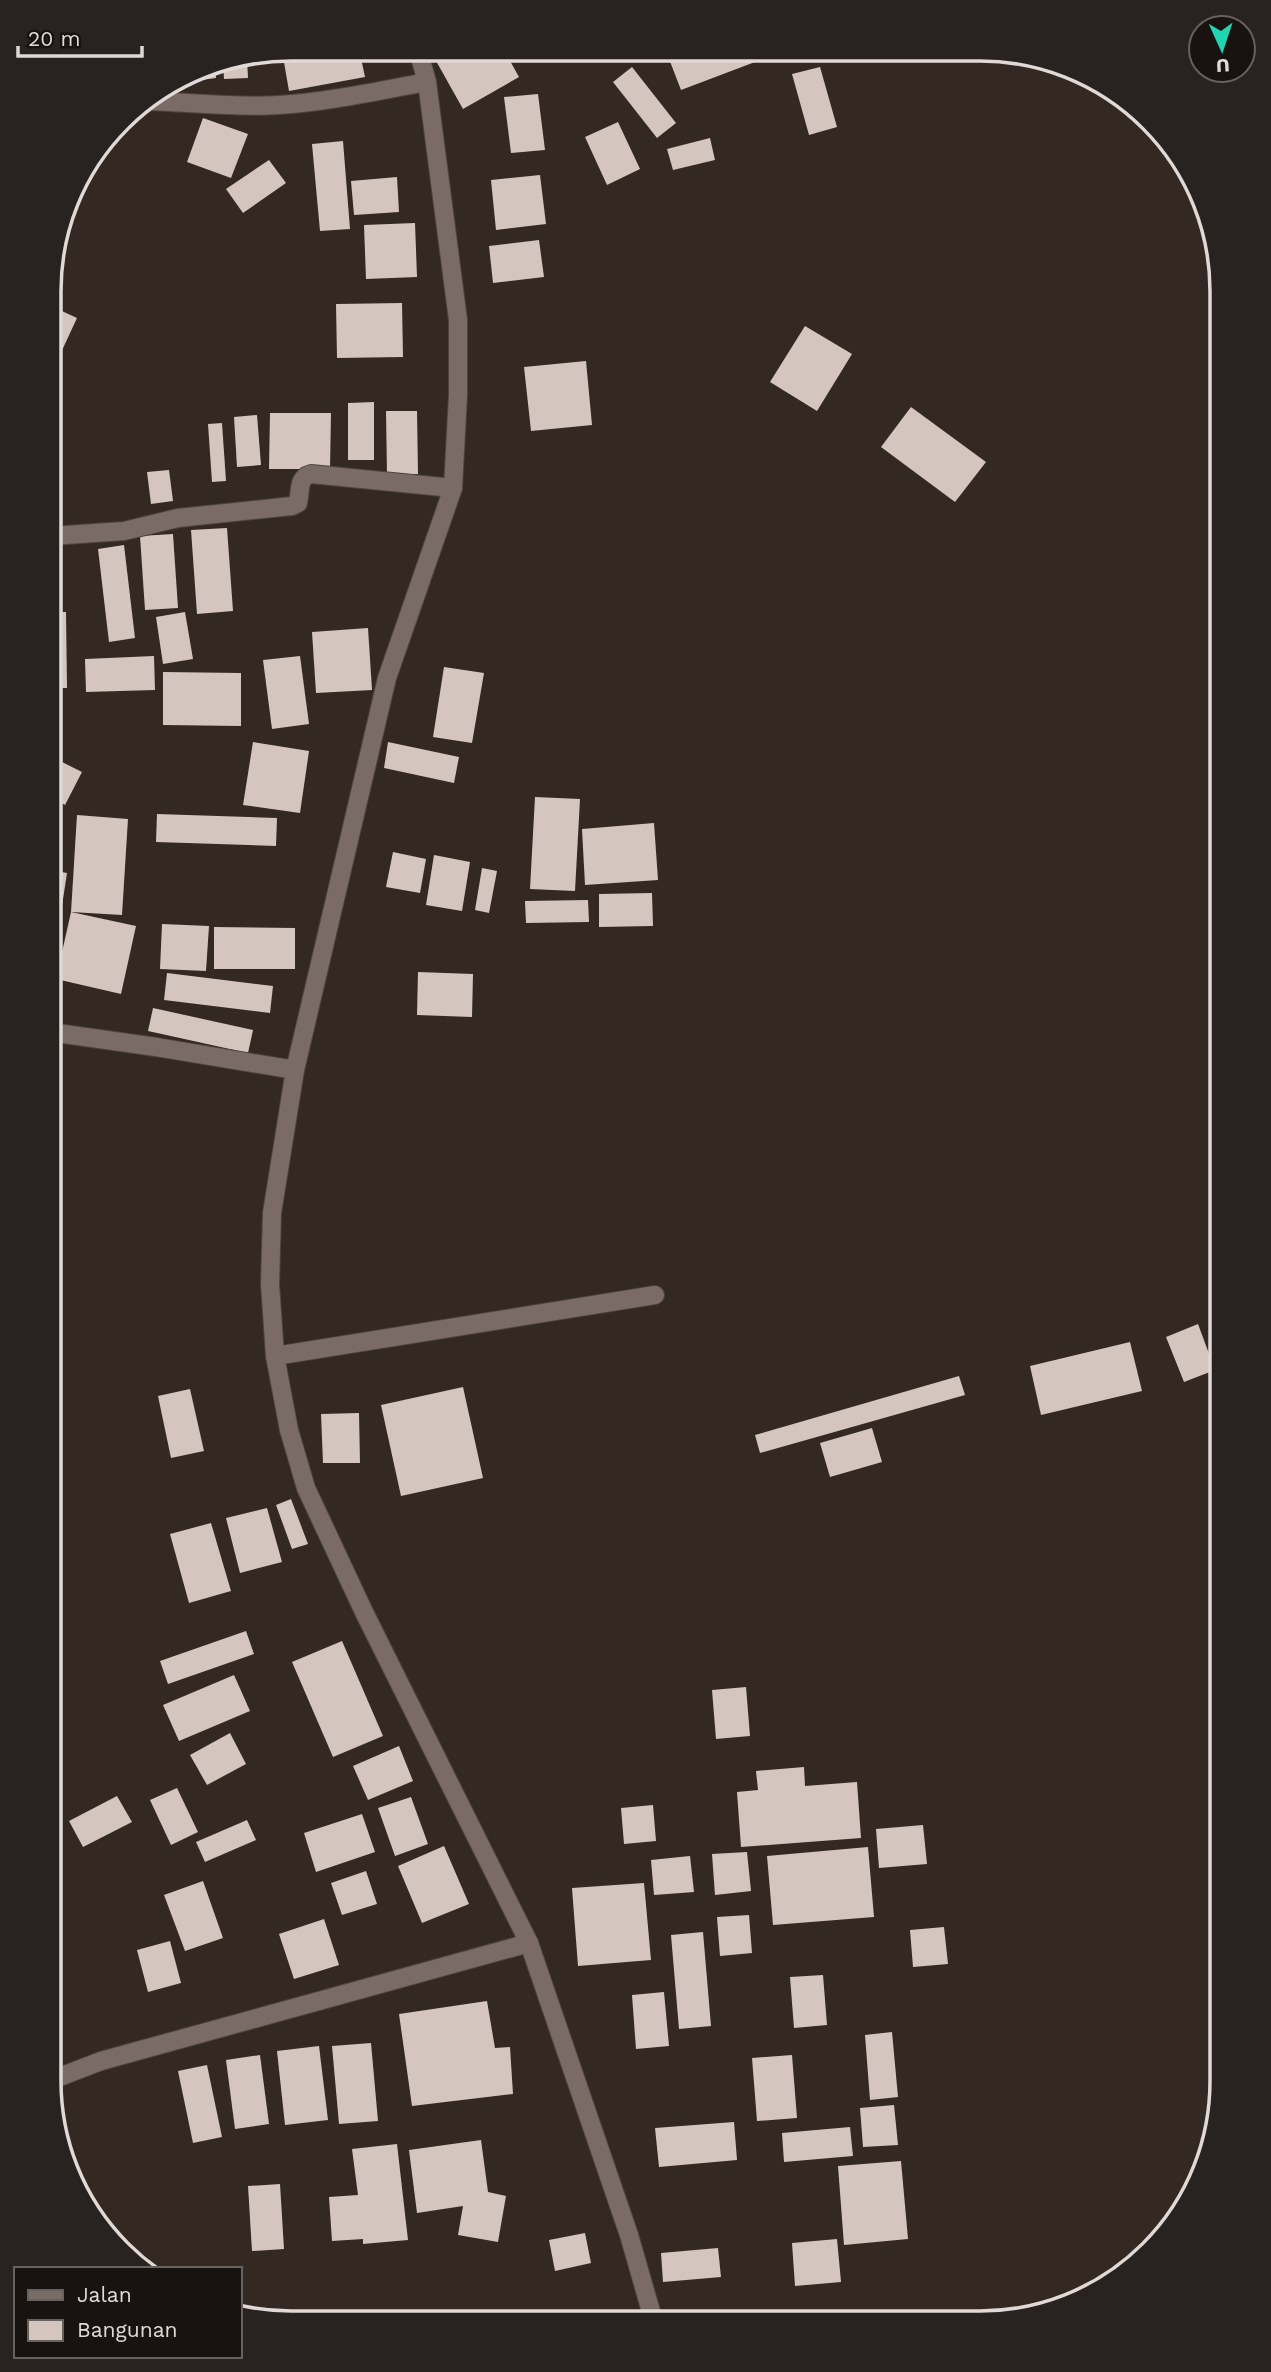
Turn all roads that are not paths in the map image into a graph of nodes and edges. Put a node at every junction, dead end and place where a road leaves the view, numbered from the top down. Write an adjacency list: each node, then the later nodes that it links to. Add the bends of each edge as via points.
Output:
1 (421, 61): 2 (street)
2 (427, 82): 3 (street, via 277,105); 4 (street, via 457,320)
3 (161, 102)
4 (453, 488): 5 (street, via 311,474 300,482 298,503 292,506 178,518 124,531); 7 (street, via 387,678)
5 (61, 535)
6 (61, 1034): 7 (street)
7 (295, 1070): 9 (street, via 272,1213)
8 (655, 1295): 9 (street)
9 (275, 1356): 10 (street, via 306,1488)
10 (529, 1943): 11 (street, via 101,2061); 12 (street)
11 (61, 2076)
12 (651, 2311)

